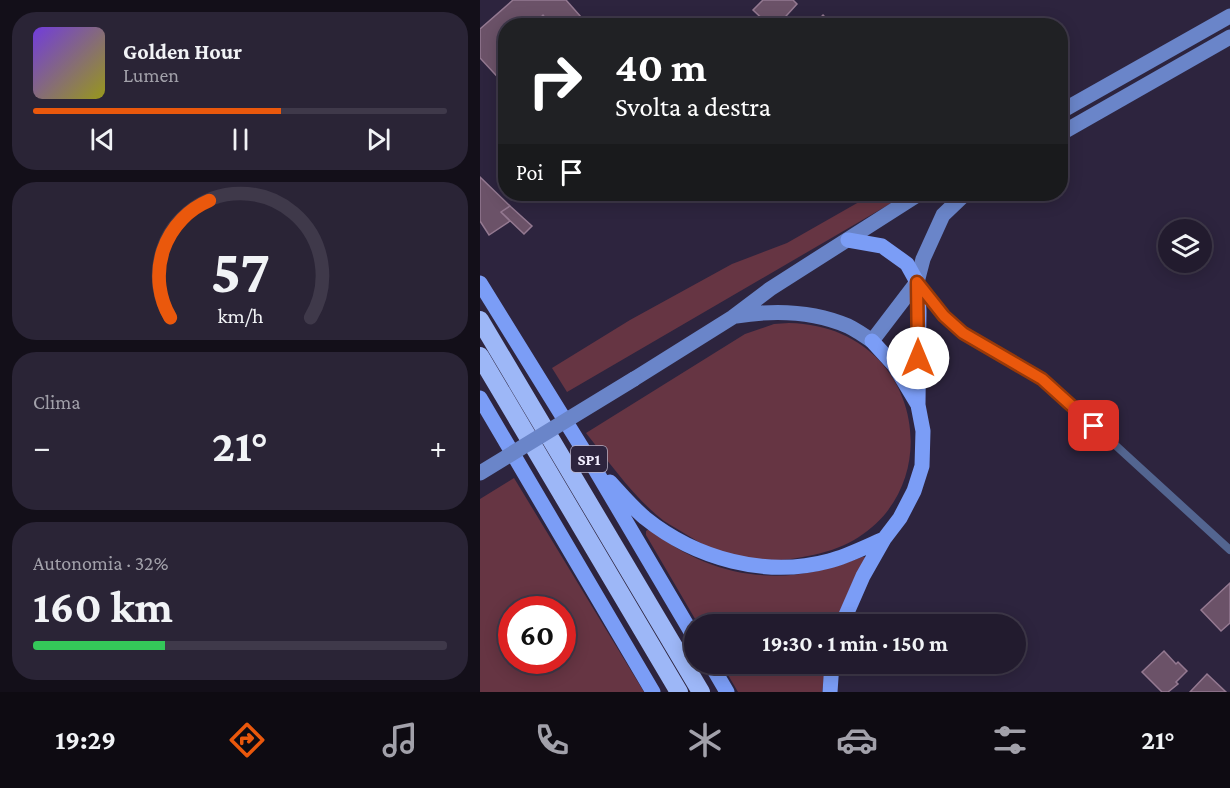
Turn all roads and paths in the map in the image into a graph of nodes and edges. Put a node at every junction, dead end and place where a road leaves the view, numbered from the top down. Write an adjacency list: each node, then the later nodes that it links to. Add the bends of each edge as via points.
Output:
1 (1230, 16): 3 (main road)
2 (1230, 37): 4 (main road)
3 (1068, 107)
4 (1068, 129)
5 (907, 201): 7 (main road)
6 (958, 201): 8 (main road, via 943,215)
7 (848, 240): 8 (main road, via 882,246 907,264); 10 (main road)
8 (917, 282): 12 (main road); 15 (main road); 19 (lane, via 963,333 1042,379)
9 (480, 283): 16 (main road, SP1)
10 (733, 317): 12 (main road, via 766,311 809,315 848,326); 17 (main road, bridge)
11 (480, 320): 26 (highway)
12 (873, 341): 15 (main road, via 894,365)
13 (480, 356): 25 (highway)
14 (480, 398): 24 (main road)
15 (918, 405): 18 (main road, via 923,430 922,466 900,518)
16 (592, 464): 18 (main road, via 645,518 672,536 722,559 750,566 794,567 830,561); 21 (main road, SP1)
17 (480, 473)
18 (884, 538): 20 (main road)
19 (1230, 550)
20 (846, 614)
21 (684, 620)
22 (716, 674): 27 (main road)
23 (831, 674): 28 (main road)
24 (653, 692)
25 (679, 692)
26 (701, 692)
27 (727, 692)
28 (830, 692)

